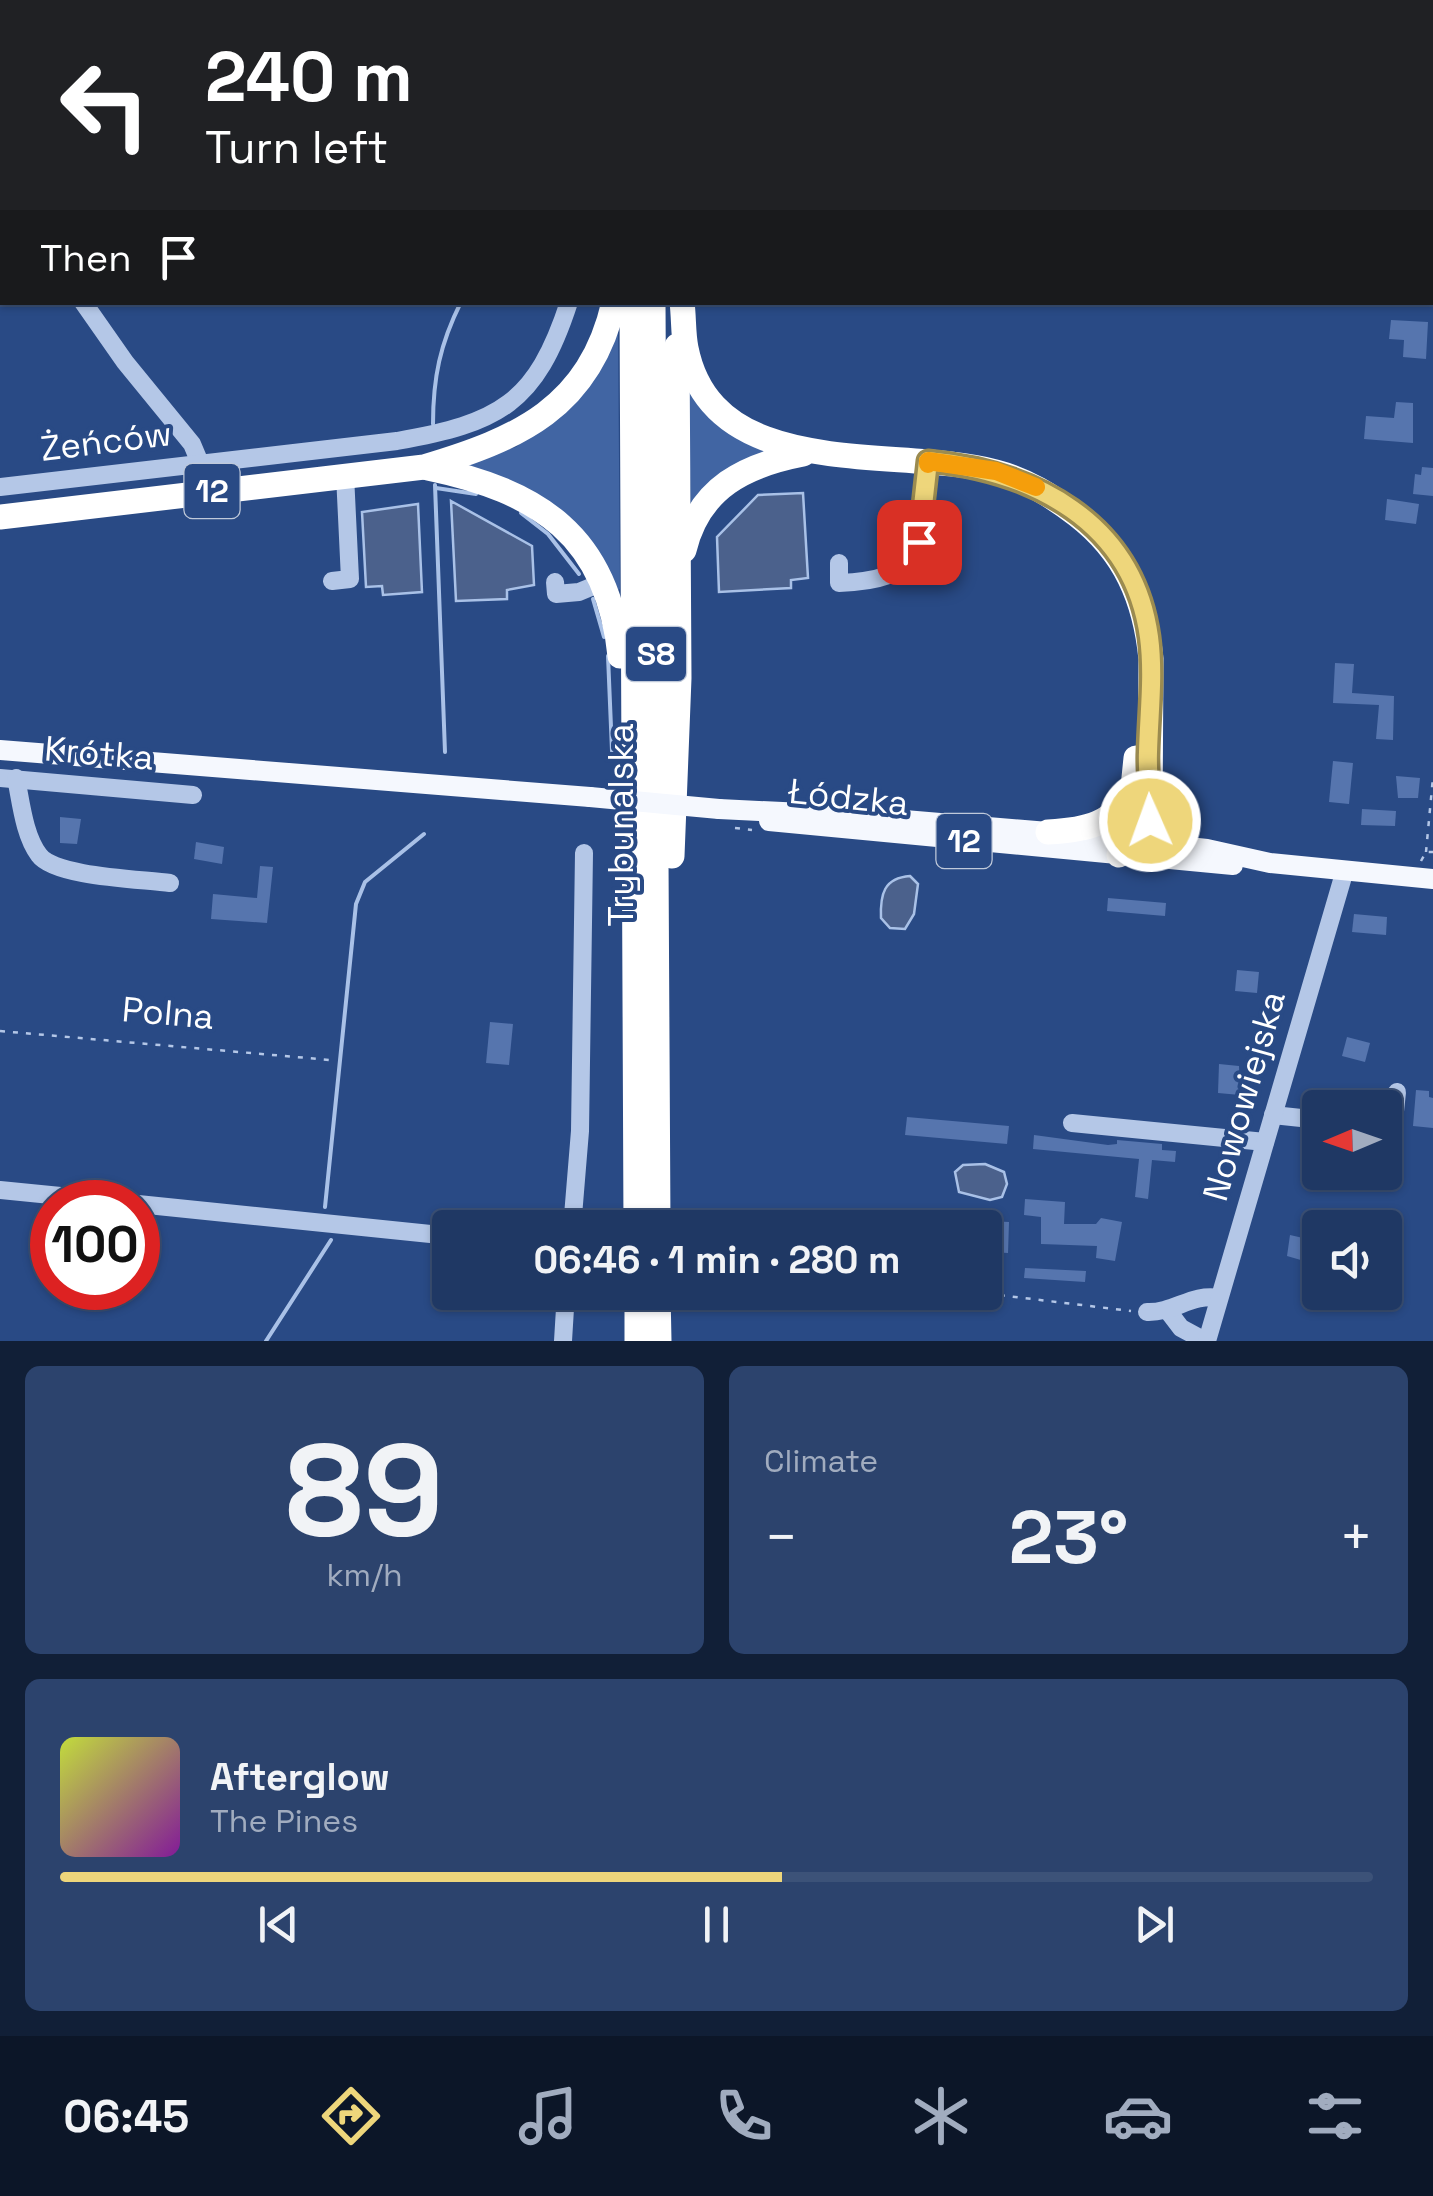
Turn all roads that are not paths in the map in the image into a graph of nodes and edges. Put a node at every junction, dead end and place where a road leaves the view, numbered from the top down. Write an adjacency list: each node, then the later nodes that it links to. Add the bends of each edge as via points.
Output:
1 (85, 305): 10 (street, Żeńców)
2 (568, 305): 10 (street, via 554,347 532,382 503,409 460,430)
3 (613, 305): 11 (highway, 12, via 602,342 555,408 513,437)
4 (632, 305): 24 (highway, Trybunalska / S8)
5 (653, 305): 37 (highway, Trybunalska / S8)
6 (680, 305): 8 (highway, via 686,351 714,405 755,436)
7 (680, 305): 20 (highway)
8 (813, 452): 9 (highway); 20 (highway, via 760,463 715,491 690,531)
9 (928, 461): 15 (highway, via 1017,478); 16 (street, via 924,520 910,562 874,582 839,583)
10 (200, 463): 13 (street, Żeńców)
11 (424, 467): 12 (highway, 12); 19 (highway, via 490,482 542,509)
12 (345, 475): 14 (highway, 12); 17 (street, via 350,579)
13 (0, 486)
14 (0, 516)
15 (1080, 517): 23 (highway, via 1111,568 1142,660); 26 (highway, via 1123,562 1143,609 1151,659)
16 (839, 563)
17 (332, 580)
18 (555, 582): 19 (street, via 556,594)
19 (603, 582): 24 (highway, via 618,631)
20 (678, 586): 37 (highway, via 670,912)
21 (0, 750): 27 (main road, Łódzka / 12, bridge)
22 (8, 778): 25 (street, Krótka); 36 (street, via 43,860)
23 (1133, 782): 28 (highway, 12, via 1103,822 1087,830); 30 (highway)
24 (635, 785): 46 (highway, Trybunalska / S8)
25 (193, 795)
26 (1150, 807): 29 (highway); 30 (highway, via 1148,826)
27 (719, 808): 28 (main road, Łódzka / 12); 30 (main road, Łódzka / 12, via 808,827)
28 (1048, 832): 30 (main road, Łódzka / 12)
29 (1180, 846): 30 (main road, Łódzka); 33 (main road, Łódzka)
30 (1131, 849): 33 (main road, Łódzka, via 1230,865)
31 (584, 853): 45 (street)
32 (1430, 859): 35 (street)
33 (1270, 863): 34 (main road, Łódzka)
34 (1345, 870): 35 (main road, Łódzka); 38 (street, Nowowiejska)
35 (1432, 879)
36 (170, 883)
37 (657, 1005): 47 (highway, Trybunalska / S8)
38 (1273, 1115): 39 (street); 41 (street, Nowowiejska)
39 (1302, 1118)
40 (1072, 1123): 41 (street)
41 (1265, 1142): 49 (street, Nowowiejska)
42 (0, 1190): 43 (street)
43 (30, 1193)
44 (160, 1206): 48 (street)
45 (573, 1210)
46 (636, 1210)
47 (658, 1210)
48 (432, 1234)
49 (1219, 1298): 53 (street, via 1201,1296); 58 (street, Nowowiejska)
50 (565, 1310): 55 (street)
51 (636, 1310): 56 (highway)
52 (658, 1310): 57 (highway)
53 (1168, 1311): 54 (street); 58 (street, via 1187,1334)
54 (1147, 1312)
55 (562, 1341)
56 (636, 1341)
57 (659, 1341)
58 (1206, 1341)

